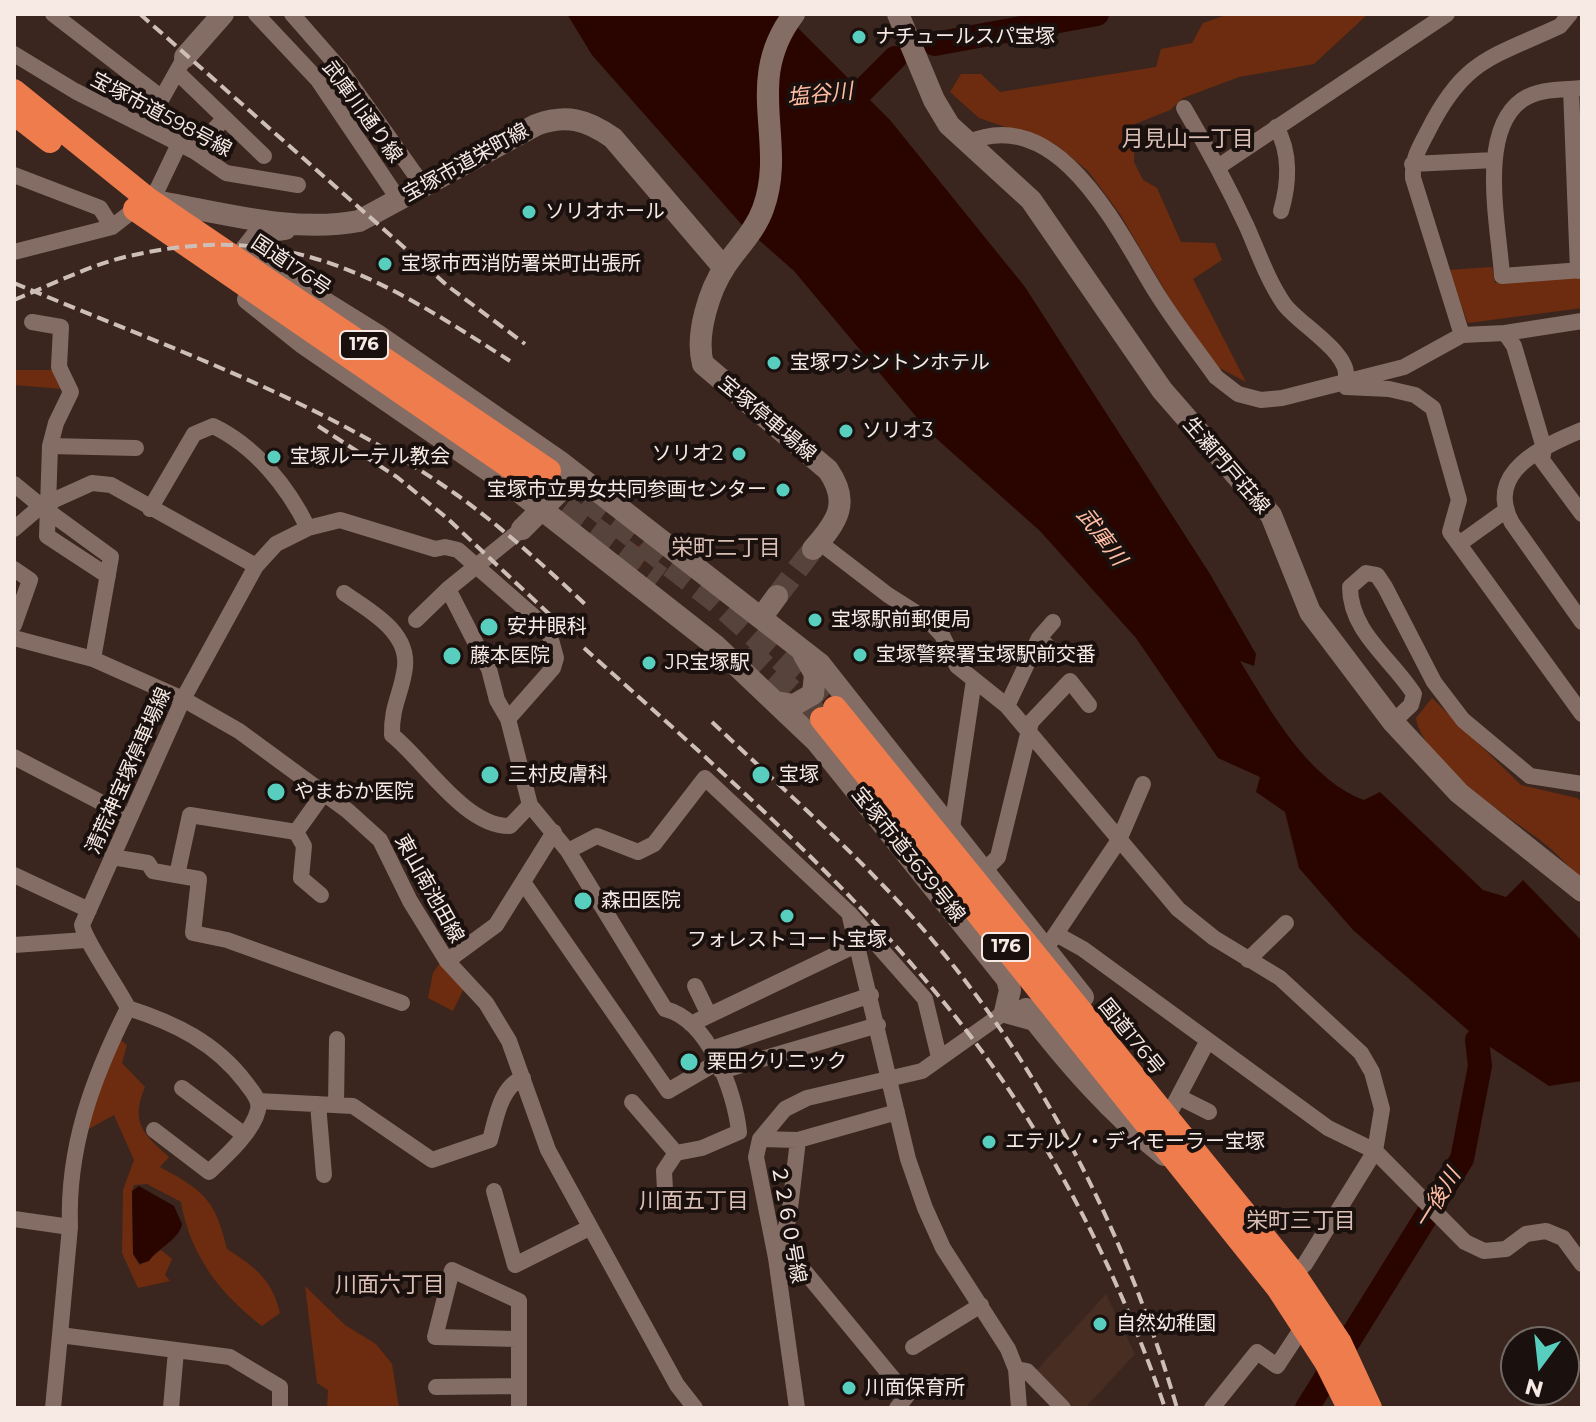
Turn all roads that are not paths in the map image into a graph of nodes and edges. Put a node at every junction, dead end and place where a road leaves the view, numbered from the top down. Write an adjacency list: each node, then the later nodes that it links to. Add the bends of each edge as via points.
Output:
1 (53, 14): 10 (street, via 162,98)
2 (223, 14): 10 (street)
3 (256, 14): 26 (street, 武庫川通り線, via 318,80)
4 (292, 14): 25 (street, 武庫川通り線, via 341,70)
5 (794, 14): 34 (street, 宝塚停車場線, via 773,49 768,74 770,182 764,208)
6 (898, 14): 17 (street, 生瀬門戸荘線, via 934,100)
7 (1447, 14): 16 (street)
8 (1569, 14): 21 (street, via 1560,26 1486,60 1454,84)
9 (14, 54): 18 (street, 宝塚市道598号線)
10 (181, 65): 15 (street)
11 (1577, 89): 20 (street, via 1540,91 1517,104 1501,125); 35 (street)
12 (14, 91): 27 (highway, 国道176号 / 176)
13 (1184, 108): 22 (street)
14 (14, 113): 27 (highway, 国道176号 / 176)
15 (225, 118): 18 (street); 19 (street)
16 (1276, 127): 22 (street); 28 (street, via 1287,155)
17 (967, 143): 40 (street, via 984,136 1012,136 1032,141 1070,167 1112,215 1165,307 1226,387 1261,400); 83 (street, 生瀬門戸荘線, via 1031,200 1171,403 1271,515 1310,612)
18 (186, 147): 24 (street, 宝塚市道598号線, via 226,173); 27 (street)
19 (264, 156)
20 (1494, 160): 21 (street); 35 (street, via 1502,276)
21 (1412, 164): 39 (street)
22 (1218, 167): 40 (street, via 1280,299 1335,351 1346,370)
23 (14, 175): 31 (street, via 100,208)
24 (298, 185)
25 (424, 187): 26 (street, 宝塚市道栄町線); 34 (street, 宝塚市道栄町線, via 536,125 558,117 577,119 613,138)
26 (399, 200): 30 (street, 宝塚市道栄町線, via 359,221)
27 (142, 204): 29 (highway, 国道176号 / 176); 30 (street, 宝塚市道栄町線); 31 (street); 45 (highway, 国道176号 / 176, via 209,262)
28 (1281, 211)
29 (179, 219): 33 (street); 45 (highway, 国道176号 / 176)
30 (302, 225): 33 (street, via 259,233)
31 (112, 227): 32 (street)
32 (14, 252)
33 (244, 252): 47 (street, via 377,335)
34 (728, 262): 58 (street, 宝塚停車場線, via 702,328 703,364 828,470 839,486 838,513)
35 (1580, 271)
36 (1582, 321): 38 (street)
37 (32, 322): 42 (street, via 61,327 59,367 71,392)
38 (1505, 333): 39 (street); 44 (street, via 1514,346)
39 (1462, 335): 40 (street, via 1404,367)
40 (1339, 384): 57 (street, via 1415,395 1433,408 1459,500 1450,532)
41 (1582, 430): 44 (street)
42 (50, 446): 43 (street); 48 (street)
43 (136, 448)
44 (1544, 448): 51 (street, via 1514,468 1503,495); 52 (street, via 1542,460)
45 (541, 483): 47 (street); 50 (street, 宝塚市道3639号線); 50 (street); 53 (street, via 556,506); 56 (street)
46 (14, 484): 48 (street)
47 (588, 486): 65 (street)
48 (44, 505): 49 (street, via 92,483 111,485); 55 (street); 74 (street, via 47,536 108,576)
49 (150, 509): 54 (street, via 194,434 213,426 268,468); 60 (street)
50 (541, 509): 53 (street, 宝塚市道3639号線); 56 (street)
51 (1505, 511): 57 (street); 68 (street)
52 (1582, 514)
53 (559, 525): 56 (street, via 546,522); 78 (street, 宝塚市道3639号線, via 676,613)
54 (308, 528): 59 (street, 清荒神宝塚停車場線, via 340,520 435,549 458,550); 60 (street, 清荒神宝塚停車場線, via 276,544)
55 (14, 529)
56 (522, 529): 59 (street)
57 (1459, 544): 81 (street)
58 (816, 546): 75 (street, via 929,621 957,666)
59 (478, 565): 62 (street); 82 (street, 清荒神宝塚停車場線, via 548,629 556,658)
60 (256, 566): 77 (street, 清荒神宝塚停車場線)
61 (14, 569): 69 (street, via 30,580)
62 (448, 589): 66 (street); 82 (street)
63 (344, 593): 90 (street, via 388,624 400,647 405,666 391,711 392,735 453,797 498,826 510,826)
64 (777, 596): 65 (street)
65 (761, 618): 72 (street)
66 (416, 620)
67 (1053, 622): 71 (street)
68 (1582, 622)
69 (14, 625)
70 (14, 638): 74 (street, 東山南池田線)
71 (1039, 638): 73 (street); 80 (street)
72 (803, 653): 76 (street, via 815,674); 92 (street, via 820,664)
73 (1056, 654)
74 (93, 659): 77 (street, 東山南池田線)
75 (974, 680): 80 (street); 92 (street)
76 (813, 694): 78 (street, via 794,705); 84 (street, via 811,713)
77 (183, 699): 89 (street, 東山南池田線, via 239,731); 91 (street, 清荒神宝塚停車場線)
78 (776, 702): 84 (street, 宝塚市道3639号線)
79 (1089, 705): 85 (street, via 1070,681 1031,722)
80 (1007, 706): 85 (street)
81 (1580, 706)
82 (508, 719): 90 (street)
83 (1393, 722): 88 (street, via 1411,705 1414,694 1374,647 1350,599 1350,587 1366,573 1377,575 1385,587 1434,682 1463,720 1530,776); 102 (street, 生瀬門戸荘線, via 1459,793)
84 (825, 723): 115 (street, 宝塚市道3639号線, via 1007,979); 125 (highway, 国道176号 / 176); 145 (highway, 国道176号 / 176)
85 (1029, 732): 95 (street); 98 (street, via 998,857)
86 (14, 757): 91 (street)
87 (1143, 784): 95 (street)
88 (1582, 784)
89 (324, 793): 93 (street); 112 (street, 東山南池田線, via 380,840)
90 (530, 805): 94 (street)
91 (129, 817): 97 (street, 清荒神宝塚停車場線)
92 (952, 828): 98 (street)
93 (296, 832): 100 (street, via 190,815); 103 (street, via 304,846 301,878)
94 (554, 832): 96 (street); 101 (street)
95 (1119, 840): 108 (street); 111 (street, via 1178,909)
96 (568, 851): 105 (street, via 597,836 638,852 654,844 705,778); 119 (street, via 665,1009)
97 (112, 857): 100 (street); 104 (street, 清荒神宝塚停車場線)
98 (985, 870): 108 (street)
99 (14, 875): 104 (street)
100 (177, 875): 116 (street, via 199,879 193,933 227,940)
101 (523, 882): 112 (street, via 496,925); 124 (street, via 668,1091)
102 (1582, 891)
103 (321, 895)
104 (89, 910): 107 (street, 清荒神宝塚停車場線, via 82,925)
105 (850, 914): 109 (street); 123 (street, via 925,999)
106 (1286, 923): 111 (street)
107 (85, 940): 110 (street); 117 (street, via 98,953)
108 (1051, 941): 122 (street, via 1083,949); 125 (street)
109 (858, 944): 114 (street); 118 (street)
110 (14, 945)
111 (1248, 960): 142 (street, via 1280,978 1361,1053 1382,1109)
112 (447, 961): 126 (street, 東山南池田線, via 486,1003)
113 (695, 986): 118 (street)
114 (871, 995): 120 (street); 124 (street)
115 (1008, 1001): 123 (street); 145 (street, via 1034,1020 1126,1125)
116 (402, 1003)
117 (128, 1008): 130 (street, via 180,1028 226,1057); 149 (street, via 97,1069 85,1108 75,1154)
118 (708, 1013): 119 (street)
119 (691, 1024): 124 (street)
120 (878, 1025): 124 (street); 127 (street)
121 (337, 1039): 133 (street)
122 (1207, 1042): 129 (street); 142 (street, via 1328,1128)
123 (939, 1057): 127 (street, via 922,1071)
124 (716, 1061): 138 (street, via 733,1094)
125 (1128, 1072): 136 (highway, 国道176号 / 176)
126 (523, 1078): 133 (street, via 503,1099 490,1140 432,1160 353,1106); 150 (street, 東山南池田線, via 548,1150)
127 (889, 1080): 134 (street); 140 (street, via 807,1098 785,1109)
128 (182, 1088): 139 (street)
129 (1179, 1097): 135 (street); 136 (street)
130 (258, 1101): 132 (street); 139 (street)
131 (632, 1102): 143 (street)
132 (318, 1104): 133 (street); 144 (street)
133 (336, 1105)
134 (897, 1112): 141 (street); 154 (street, via 933,1226)
135 (1209, 1112)
136 (1166, 1120): 153 (highway, 国道176号 / 176)
137 (154, 1130): 139 (street, via 209,1172)
138 (739, 1132): 140 (street); 143 (street)
139 (243, 1134)
140 (762, 1135): 141 (street); 151 (street, ２２６０号線, via 756,1157)
141 (798, 1140): 151 (street, via 789,1217)
142 (1375, 1151): 152 (street, via 1465,1242 1484,1251 1506,1249 1526,1234 1546,1231 1563,1238); 153 (street, via 1305,1264)
143 (676, 1153): 146 (street, via 664,1171)
144 (324, 1175)
145 (1190, 1176): 153 (highway, 国道176号 / 176)
146 (665, 1190)
147 (494, 1191): 150 (street, via 515,1265)
148 (14, 1219): 149 (street)
149 (70, 1227): 156 (street)
150 (589, 1228): 164 (street, 東山南池田線)
151 (776, 1258): 169 (street, ２２６０号線); 170 (street, via 792,1256 900,1387 906,1397)
152 (1582, 1264)
153 (1286, 1281): 155 (highway, 国道176号 / 176); 160 (highway, 国道176号 / 176)
154 (981, 1305): 158 (street); 161 (street)
155 (1304, 1325): 160 (highway, 国道176号 / 176); 173 (street, via 1277,1366 1257,1352)
156 (60, 1335): 159 (street); 165 (street)
157 (517, 1339): 157 (street, via 435,1337 452,1270 519,1301); 162 (street)
158 (913, 1347)
159 (176, 1351): 166 (street); 167 (street, via 230,1357 280,1387)
160 (1338, 1361): 174 (highway, 国道176号 / 176); 175 (highway, 国道176号 / 176)
161 (1016, 1369): 171 (street); 172 (street, via 1027,1371)
162 (519, 1386): 163 (street); 168 (street)
163 (436, 1387)
164 (691, 1407)
165 (53, 1408)
166 (171, 1408)
167 (280, 1408)
168 (519, 1408)
169 (797, 1408)
170 (897, 1408)
171 (1019, 1408)
172 (1063, 1408)
173 (1212, 1408)
174 (1349, 1408)
175 (1370, 1408)

